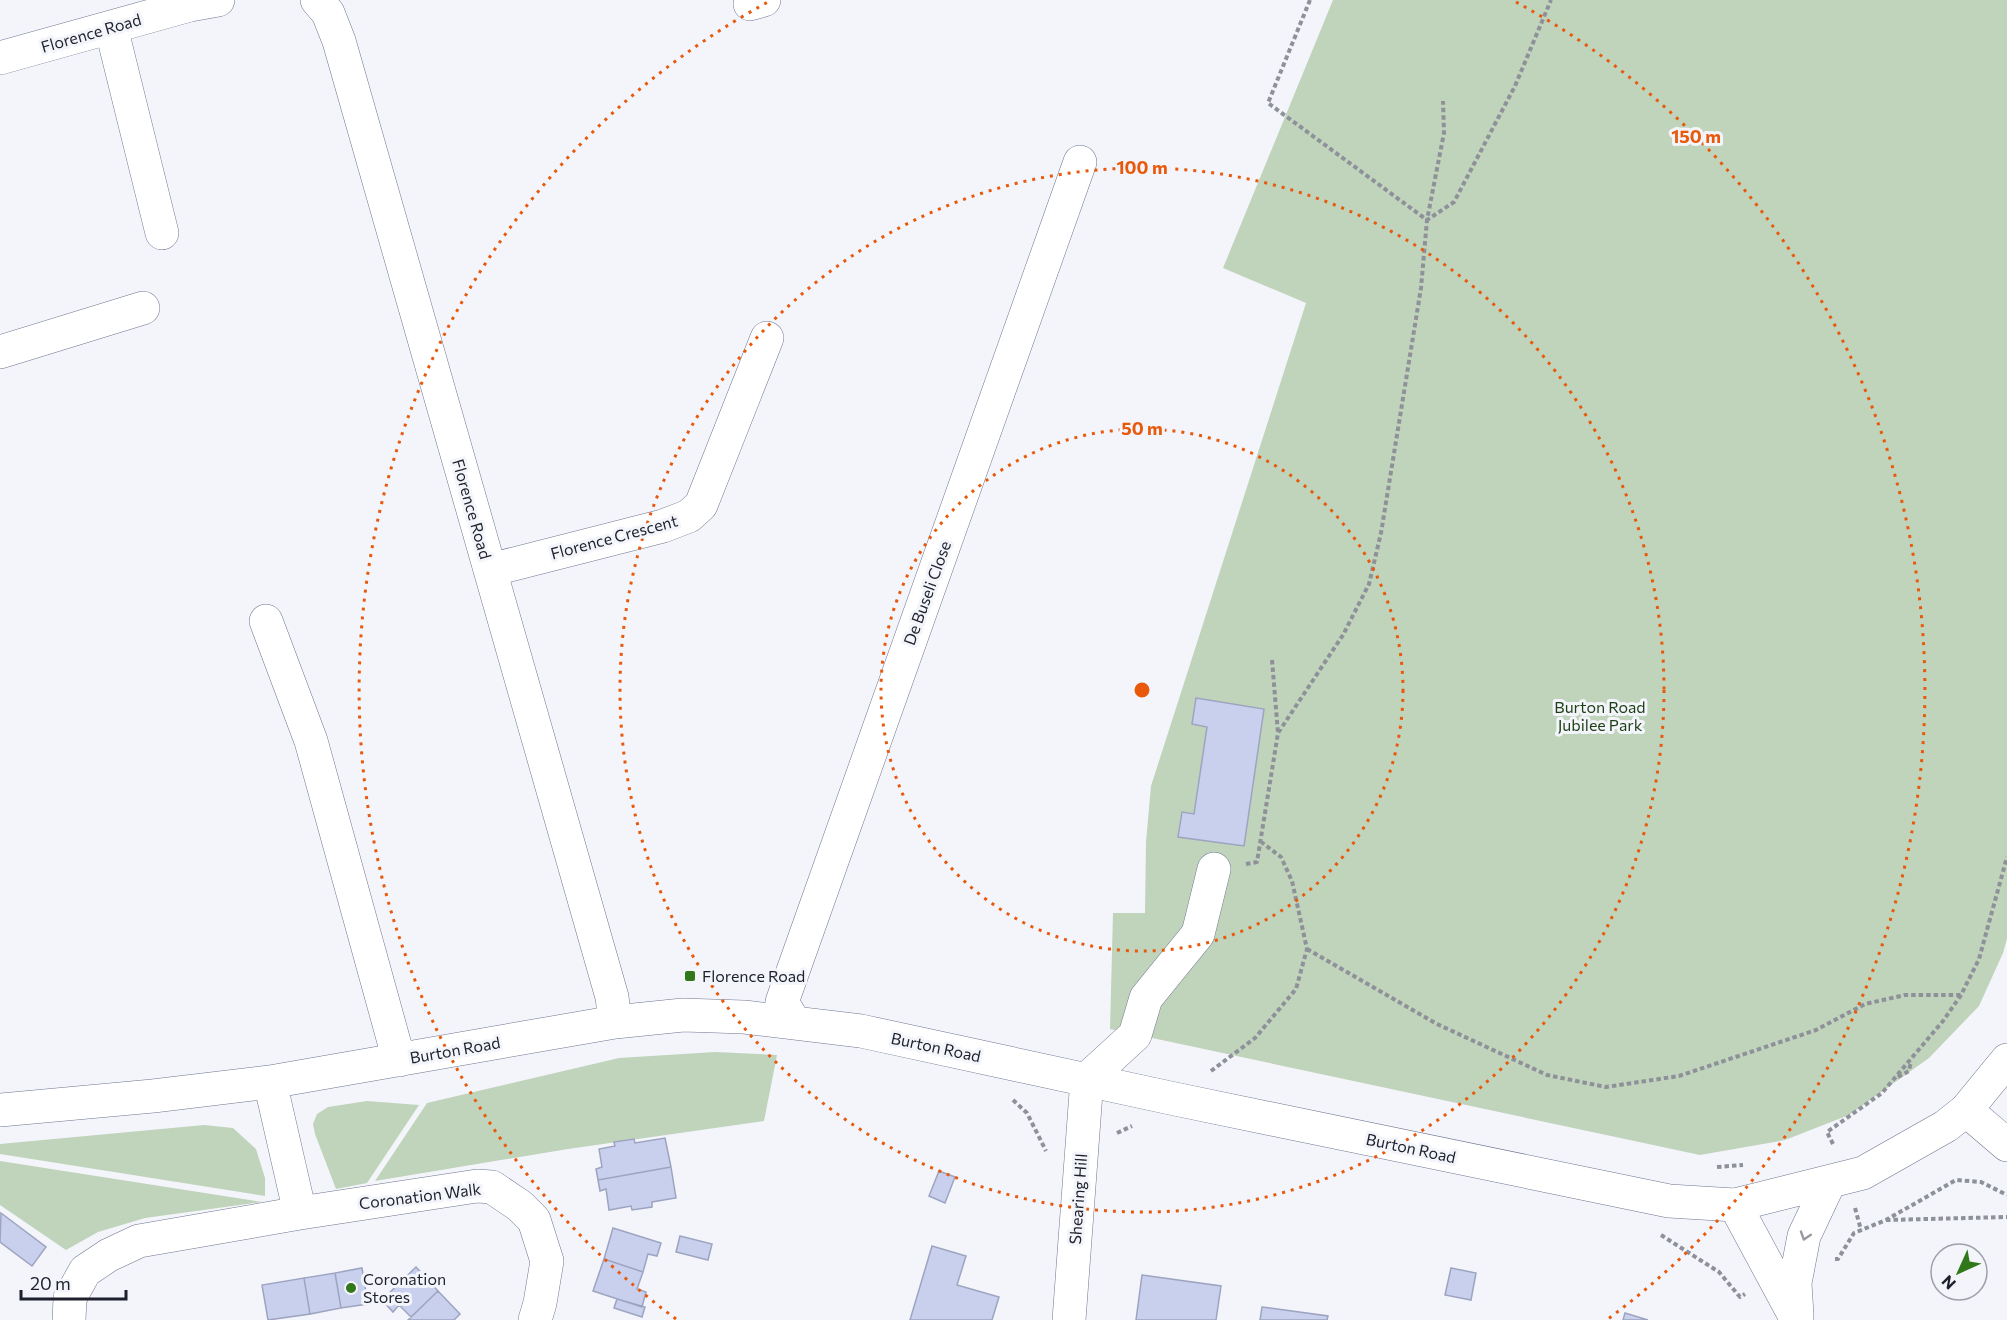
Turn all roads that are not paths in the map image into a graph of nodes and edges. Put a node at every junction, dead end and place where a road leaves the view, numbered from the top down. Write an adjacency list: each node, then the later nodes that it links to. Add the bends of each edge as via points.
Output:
1 (218, 0): 3 (street, Florence Road)
2 (317, 0): 10 (street, Florence Road, via 328,12 339,41)
3 (111, 27): 4 (street, Florence Road); 6 (street)
4 (0, 58)
5 (1080, 162): 14 (street, De Buseli Close, via 782,1002)
6 (162, 233)
7 (143, 308): 9 (street)
8 (766, 338): 10 (street, Florence Crescent, via 702,505 689,516)
9 (0, 352)
10 (490, 570): 13 (street, Florence Road, via 612,997)
11 (266, 621): 15 (street, via 311,741)
12 (1214, 869): 17 (street, via 1197,934 1146,998 1135,1035)
13 (615, 1022): 14 (street, Burton Road, via 683,1015); 15 (street, Burton Road)
14 (794, 1022): 17 (street, Burton Road, via 861,1031)
15 (399, 1060): 18 (street, Burton Road)
16 (2007, 1060): 20 (street, Burton Road)
17 (1088, 1079): 23 (street, Burton Road, via 1669,1201); 27 (street, Shearing Hill)
18 (270, 1082): 19 (street, Burton Road); 24 (street)
19 (0, 1110)
20 (1966, 1110): 21 (street); 22 (street, Burton Road, via 1922,1141 1863,1173)
21 (2007, 1145)
22 (1829, 1183): 23 (street, Burton Road); 28 (street, one-way to 28, via 1804,1236 1795,1283)
23 (1735, 1205): 28 (street)
24 (300, 1213): 25 (street, Coronation Walk, via 139,1241 85,1271 70,1298); 26 (street, Coronation Walk, via 477,1186 492,1187 534,1220 547,1261)
25 (69, 1320)
26 (535, 1320)
27 (1069, 1320)
28 (1797, 1320)

